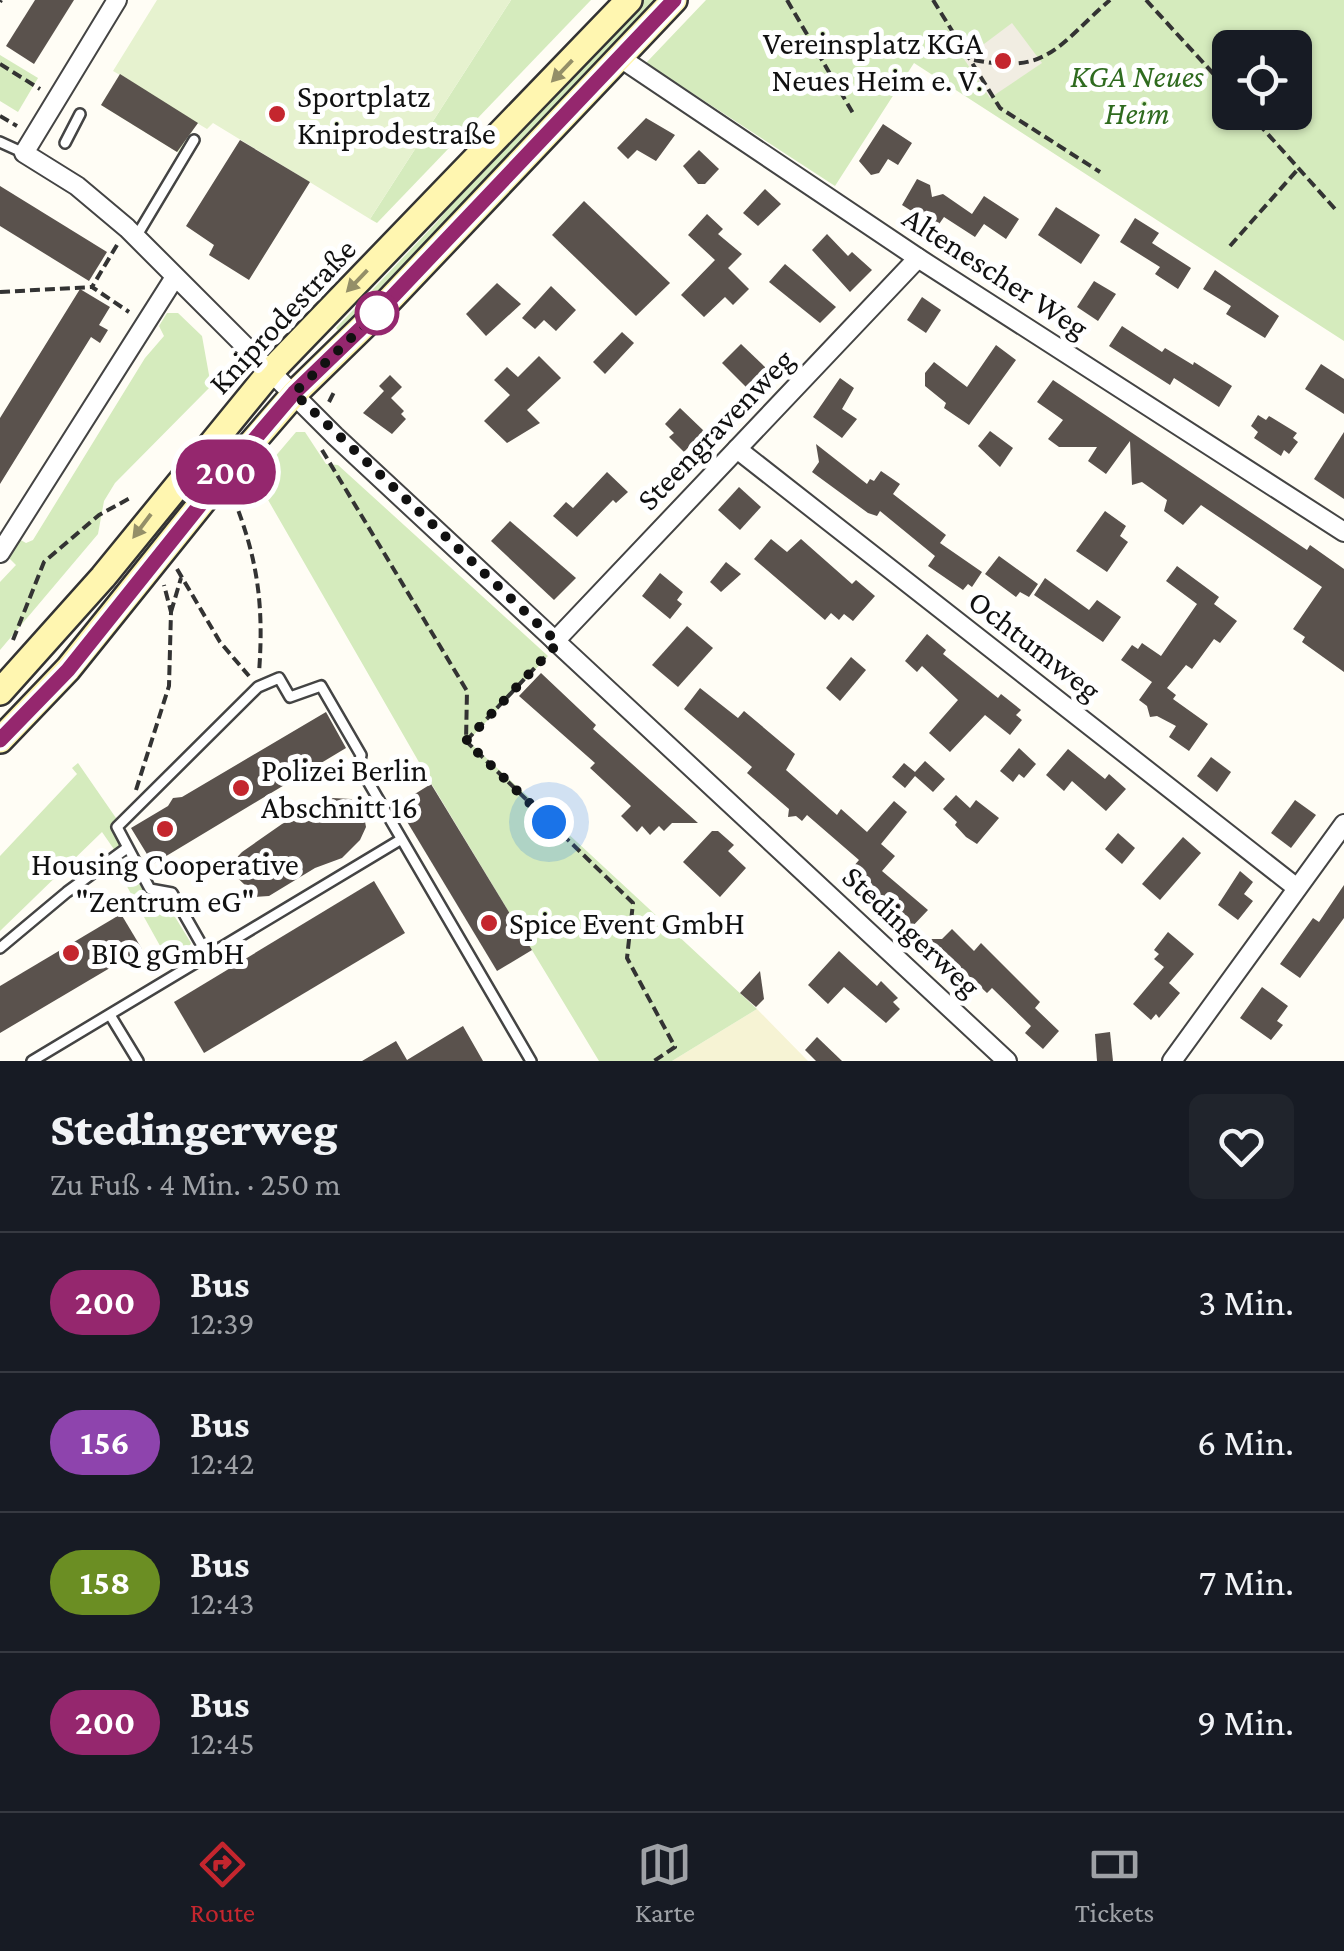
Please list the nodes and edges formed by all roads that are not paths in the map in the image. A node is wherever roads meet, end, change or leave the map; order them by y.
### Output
1 (116, 0) edge
2 (629, 0) edge
3 (674, 0) edge
4 (620, 57) junction
5 (80, 114) dead end
6 (194, 140) dead end
7 (0, 142) edge
8 (64, 143) dead end
9 (24, 152) junction
10 (132, 233) junction
11 (918, 258) junction
12 (175, 277) junction
13 (272, 370) junction
14 (294, 393) junction
15 (736, 449) junction
16 (1344, 532) edge
17 (0, 553) edge
18 (556, 642) junction
19 (0, 692) edge
20 (0, 740) edge
21 (1344, 824) edge
22 (400, 840) junction
23 (128, 848) junction
24 (1297, 888) junction
25 (0, 948) edge
26 (208, 956) junction
27 (110, 1015) junction
28 (32, 1061) edge
29 (138, 1061) edge
30 (531, 1061) edge
31 (1007, 1061) edge
32 (1172, 1061) edge

1 - 9 street
2 -> 13 main road, Kniprodestraße
3 - 4 main road, Kniprodestraße
4 - 11 street, Altenescher Weg
4 - 14 main road, Kniprodestraße
5 - 8 lane
6 - 10 lane
7 - 9 lane
9 - 10 street, Stedingerweg
10 - 12 street, Stedingerweg
11 - 15 street, Steengravenweg
11 - 16 street, Altenescher Weg
12 - 13 street, Stedingerweg
12 - 17 street
13 - 14 street, Stedingerweg
13 -> 19 main road, Kniprodestraße
14 - 18 street, Stedingerweg
14 - 20 main road, Kniprodestraße
15 - 18 street, Steengravenweg
15 - 24 street, Ochtumweg
18 - 31 street, Stedingerweg
21 - 24 street
22 - 23 lane
22 - 26 lane
22 - 30 lane
23 - 25 lane
23 - 26 lane
24 - 32 street
26 - 27 lane
27 - 28 lane
27 - 29 lane

